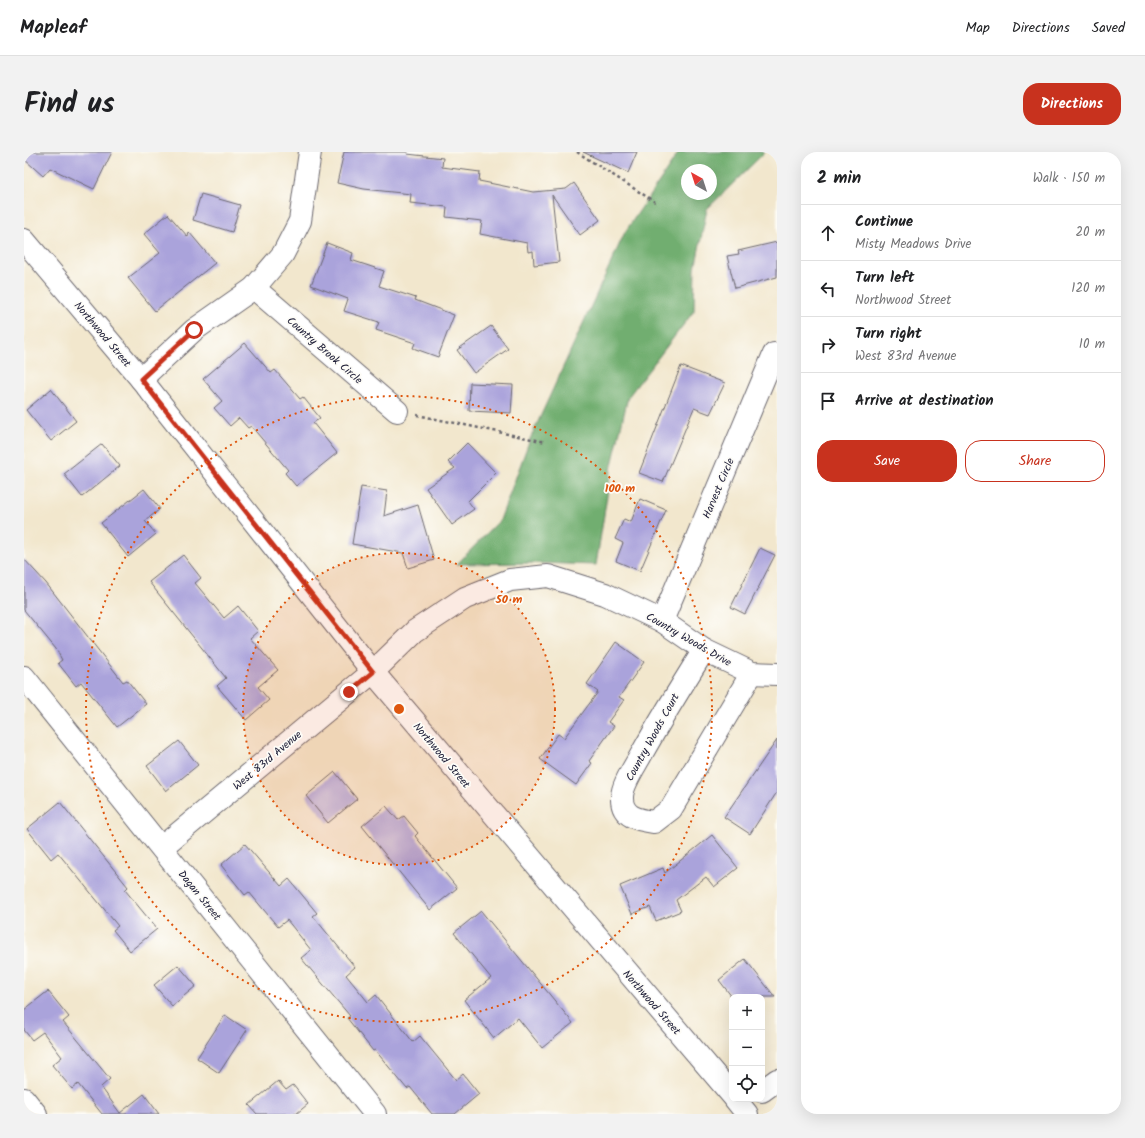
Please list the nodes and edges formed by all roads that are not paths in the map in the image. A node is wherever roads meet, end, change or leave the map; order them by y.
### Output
1 (310, 152) edge
2 (24, 240) edge
3 (254, 288) junction
4 (774, 354) dead end
5 (141, 379) junction
6 (397, 411) road end
7 (662, 621) junction
8 (704, 650) junction
9 (373, 672) junction
10 (752, 673) junction
11 (777, 674) edge
12 (24, 677) edge
13 (162, 847) junction
14 (777, 1080) edge
15 (765, 1090) edge
16 (24, 1099) edge
17 (742, 1103) edge
18 (36, 1114) edge
19 (375, 1114) edge

1 - 3 street
2 - 5 street, Northwood Street
3 - 5 street
3 - 6 street, Country Brook Circle
4 - 7 street, Harvest Circle
5 - 9 street, Northwood Street
7 - 8 street, Country Woods Drive
7 - 9 street, Country Woods Drive
8 - 10 street, Country Woods Drive
8 - 10 street, Country Woods Court
9 - 13 street, West 83rd Avenue
9 - 17 street, Northwood Street
10 - 11 street, Country Woods Drive
12 - 13 street, Dagan Street
13 - 19 street, Dagan Street
14 - 15 street
16 - 18 street

